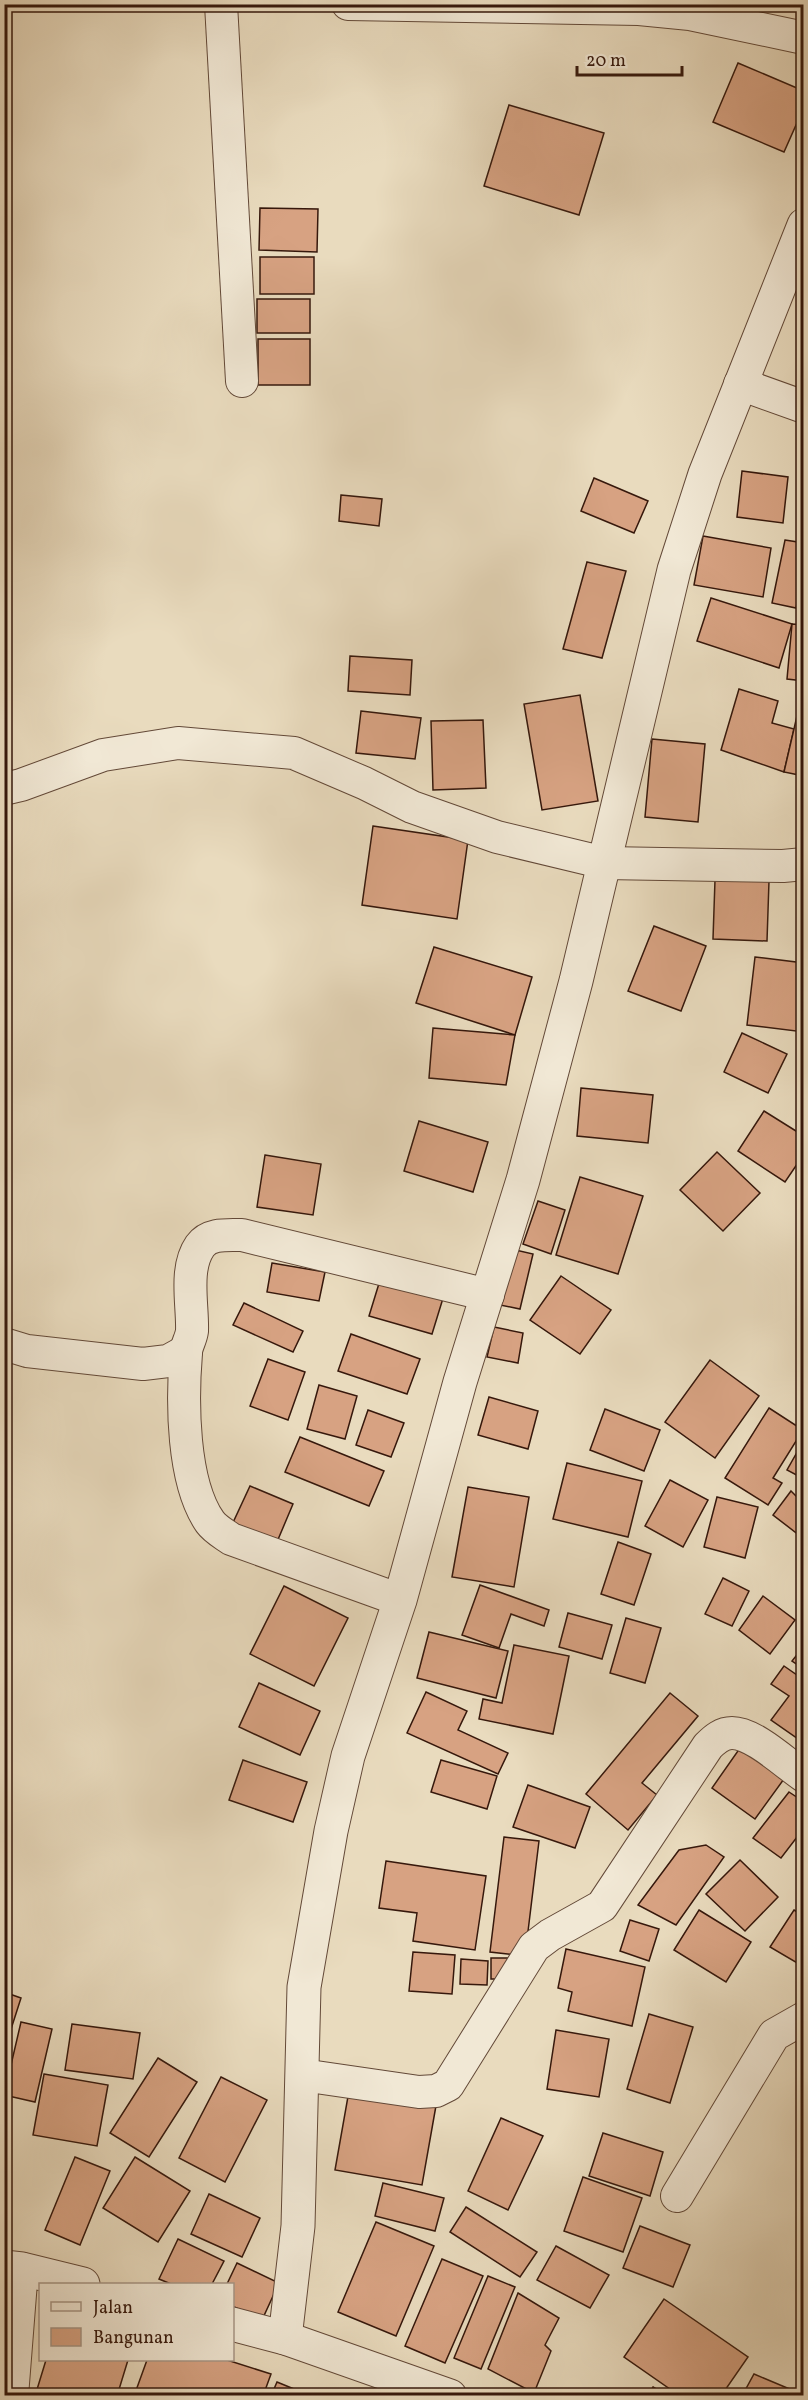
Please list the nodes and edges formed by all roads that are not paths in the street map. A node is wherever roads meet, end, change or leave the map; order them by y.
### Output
1 (220, 4) edge
2 (348, 4) edge
3 (486, 6) edge
4 (804, 38) edge
5 (804, 225) edge
6 (242, 381) dead end
7 (740, 384) junction
8 (804, 407) edge
9 (4, 789) edge
10 (605, 863) junction
11 (804, 864) edge
12 (489, 1295) junction
13 (4, 1344) edge
14 (186, 1351) junction
15 (400, 1600) junction
16 (804, 1776) edge
17 (804, 2018) edge
18 (302, 2076) junction
19 (677, 2196) dead end
20 (14, 2268) edge
21 (79, 2283) edge
22 (234, 2325) edge
23 (285, 2338) junction
24 (12, 2396) edge
25 (450, 2396) edge

1 - 6 street
2 - 3 street
3 - 4 street
5 - 7 street
7 - 8 street
7 - 10 street
9 - 10 street
10 - 11 street
10 - 12 street
12 - 14 street
12 - 15 street
13 - 14 street
14 - 15 street
15 - 18 street
16 - 18 street
17 - 19 street
18 - 23 street
20 - 21 street
20 - 24 street
22 - 23 street
23 - 25 street

